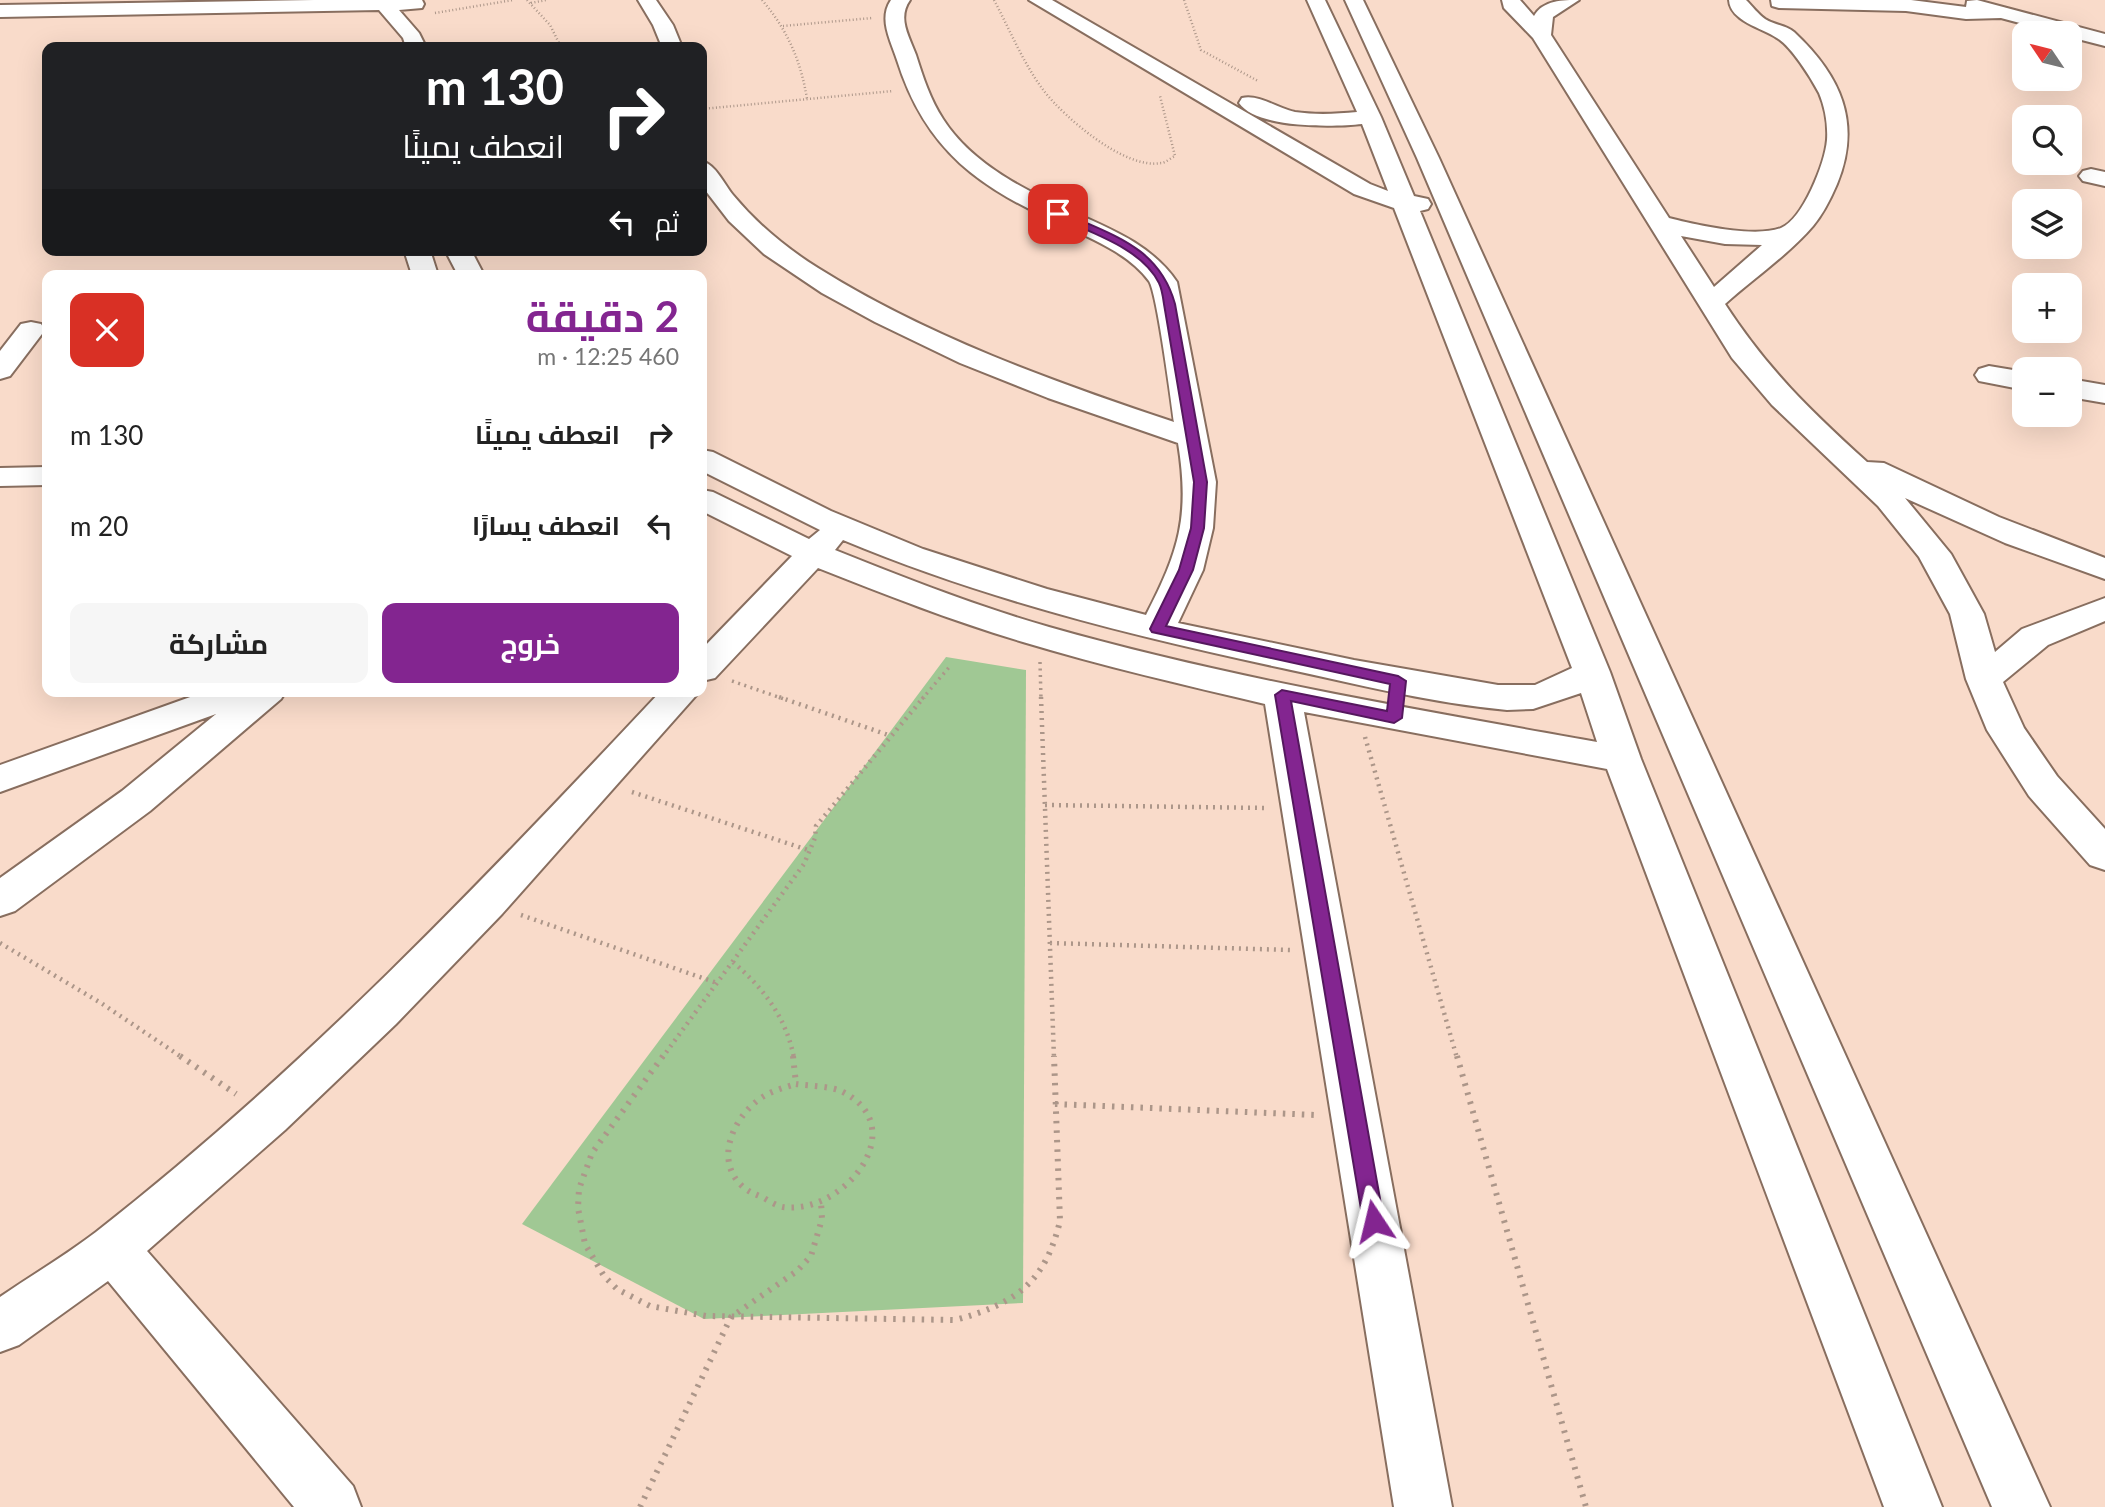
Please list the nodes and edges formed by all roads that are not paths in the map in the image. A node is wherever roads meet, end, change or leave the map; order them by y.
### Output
1 (647, 0) edge
2 (1038, 0) edge
3 (1065, 0) edge
4 (1316, 0) edge
5 (1354, 0) edge
6 (1511, 0) edge
7 (1570, 0) edge
8 (1952, 0) edge
9 (1734, 1) edge
10 (1778, 2) edge
11 (383, 3) edge
12 (417, 6) edge
13 (897, 8) edge
14 (0, 11) edge
15 (1998, 13) junction
16 (1785, 34) junction
17 (1541, 35) junction
18 (2105, 40) edge
19 (414, 42) edge
20 (670, 42) edge
21 (1246, 110) junction
22 (1370, 117) junction
23 (1385, 158) junction
24 (1428, 158) junction
25 (707, 176) edge
26 (1403, 204) junction
27 (1447, 204) junction
28 (1661, 223) junction
29 (1789, 234) junction
30 (1712, 302) junction
31 (31, 330) dead end
32 (0, 370) edge
33 (1989, 375) dead end
34 (2012, 379) edge
35 (2082, 390) edge
36 (2105, 394) edge
37 (1192, 438) junction
38 (1833, 450) junction
39 (42, 458) edge
40 (0, 459) edge
41 (707, 462) edge
42 (42, 476) edge
43 (0, 478) edge
44 (707, 502) edge
45 (839, 527) junction
46 (810, 554) junction
47 (2105, 569) edge
48 (2105, 608) edge
49 (1157, 629) junction
50 (1592, 672) junction
51 (714, 675) edge
52 (1984, 679) junction
53 (1282, 695) junction
54 (227, 697) edge
55 (261, 697) edge
56 (676, 697) edge
57 (1396, 699) junction
58 (1622, 760) junction
59 (0, 779) edge
60 (2105, 855) edge
61 (0, 900) edge
62 (113, 1249) junction
63 (0, 1327) edge
64 (332, 1507) edge
65 (1423, 1507) edge
66 (1913, 1507) edge
67 (2021, 1507) edge

1 - 20 street
2 - 21 street
3 - 21 street
4 - 22 street
5 - 24 street
6 - 17 street
7 - 17 street
8 - 15 street
9 - 10 street
9 - 16 street
10 - 15 street
10 - 16 street
11 - 12 street
11 - 14 street
11 - 19 street
13 - 37 street
15 - 18 street
16 - 29 street
17 - 28 street
21 - 22 street
21 - 26 street
22 - 23 street
23 - 24 street
23 - 26 street
24 - 27 street
25 - 37 street
26 - 27 street
26 - 50 street
27 - 67 street
28 - 29 street
28 - 30 street
29 - 30 street
30 - 38 street
31 - 32 street
33 - 34 street
35 - 36 street
37 - 49 street
38 - 47 street
38 - 52 street
39 - 40 street
41 - 45 street
42 - 43 street
44 - 46 street
45 - 46 street
45 - 49 street
46 - 51 street
46 - 53 street
48 - 52 street
49 - 57 street
50 - 57 street
50 - 58 street
52 - 60 street
53 - 57 street
53 - 65 street
54 - 59 street
55 - 61 street
56 - 62 street
57 - 58 street
58 - 66 street
62 - 63 street
62 - 64 street

